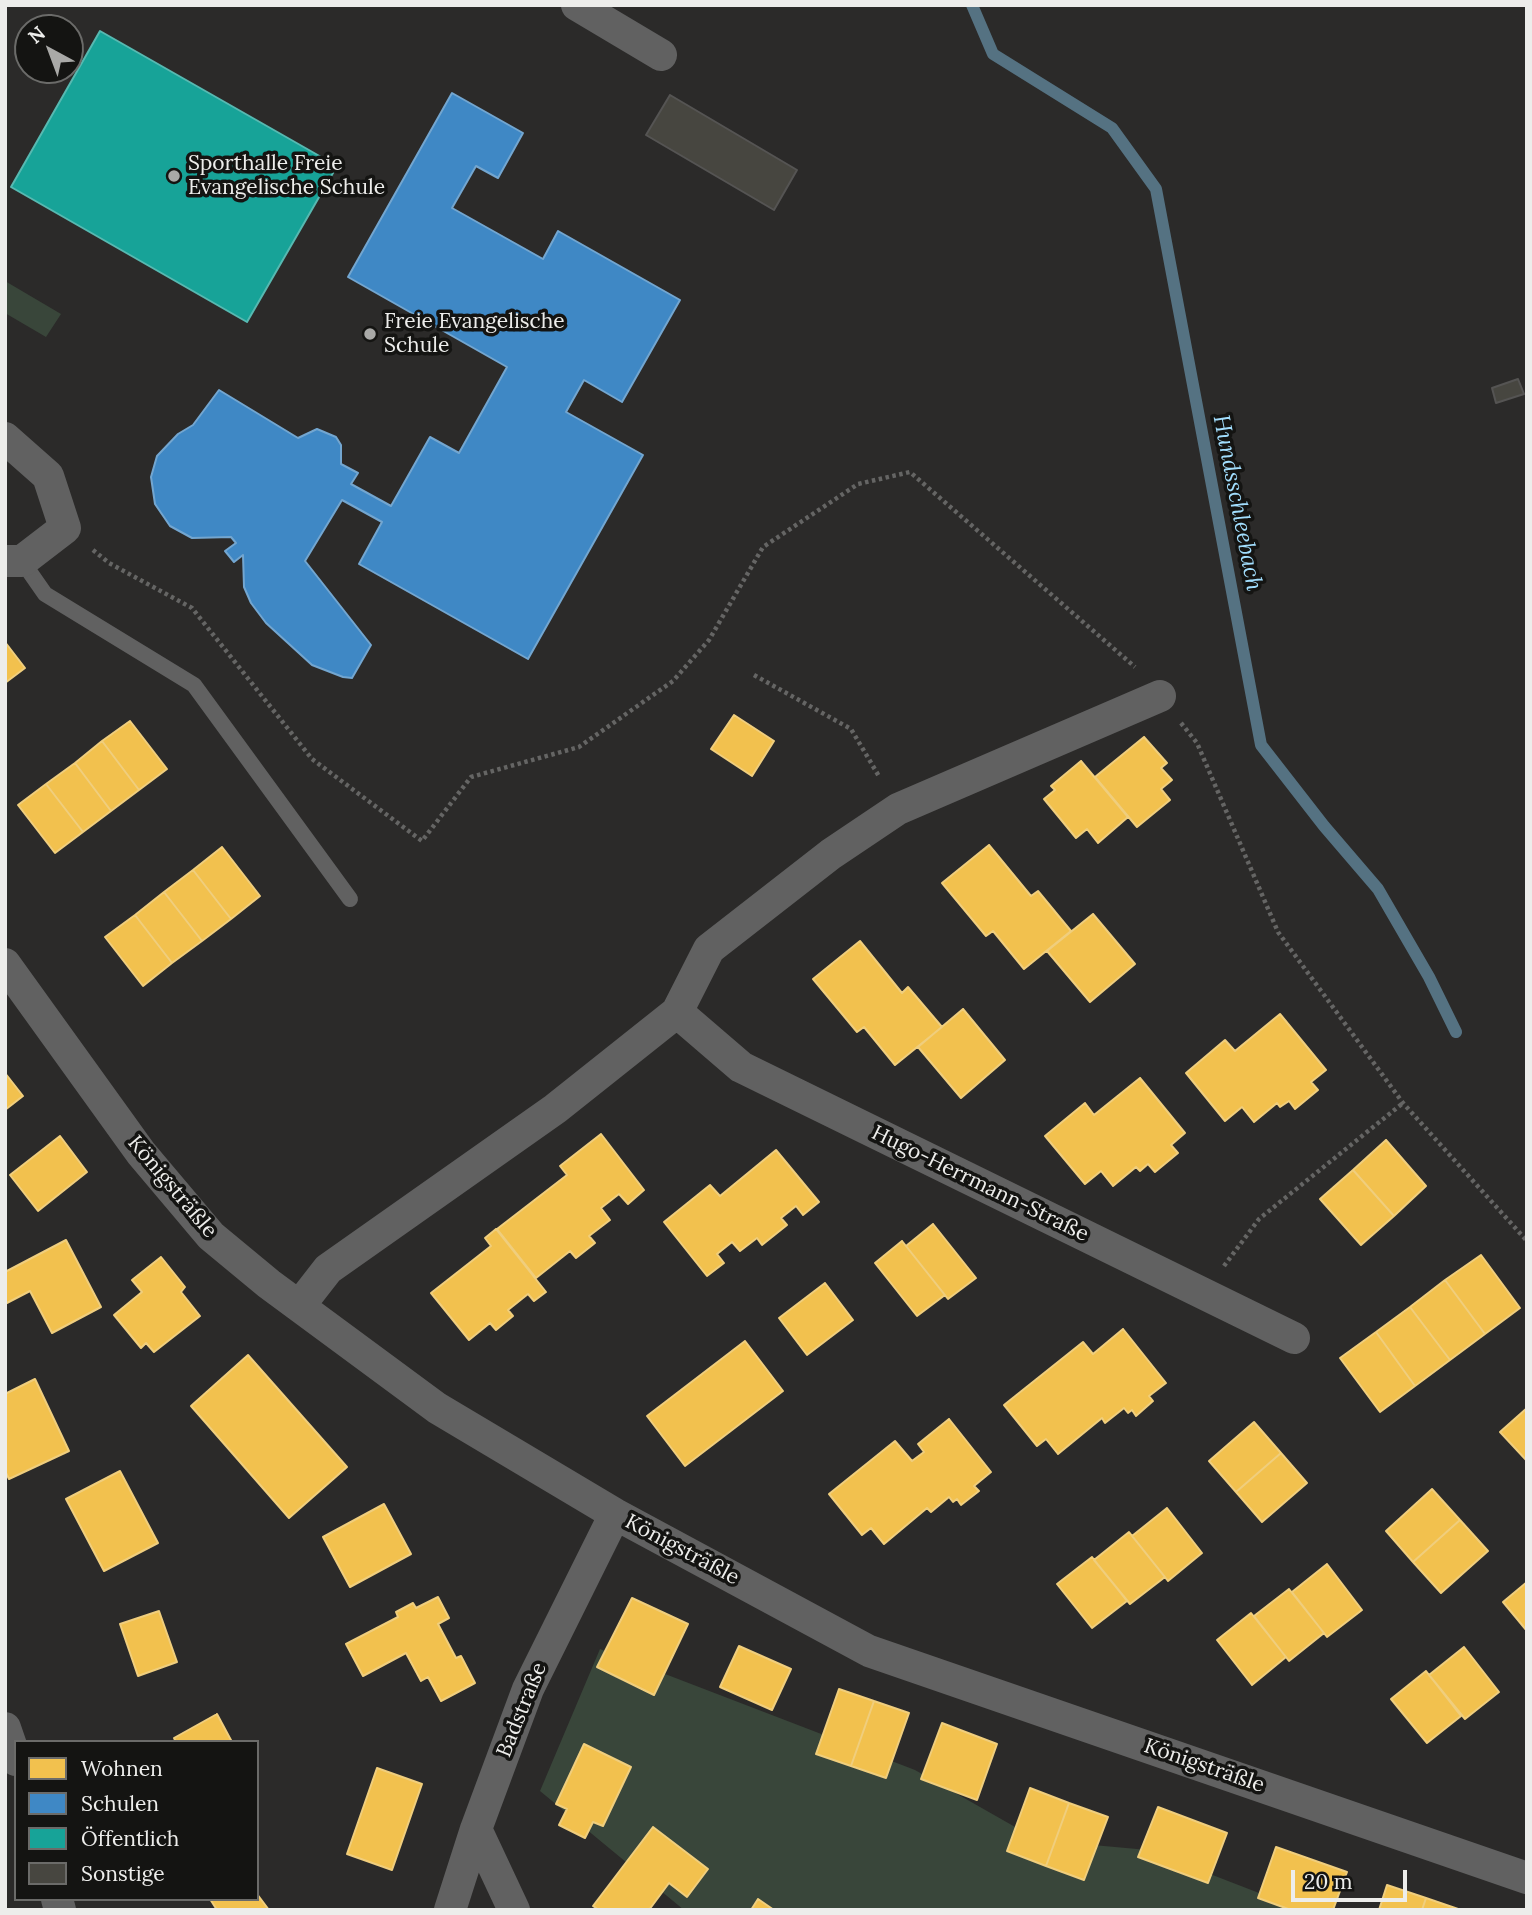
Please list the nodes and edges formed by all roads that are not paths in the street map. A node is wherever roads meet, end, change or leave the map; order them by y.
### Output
1 (577, 5) edge
2 (661, 55) dead end
3 (5, 438) edge
4 (14, 561) edge
5 (1160, 696) road end
6 (351, 900) dead end
7 (5, 964) edge
8 (677, 1012) junction
9 (300, 1305) junction
10 (1294, 1338) dead end
11 (615, 1514) junction
12 (476, 1829) junction
13 (1527, 1878) edge
14 (450, 1910) edge
15 (514, 1910) edge

1 - 2 street
3 - 4 street
4 - 6 lane
5 - 8 street
7 - 9 street, Königsträßle
8 - 9 street
8 - 10 street, Hugo-Herrmann-Straße
9 - 11 street, Königsträßle
11 - 12 street, Badstraße
11 - 13 street, Königsträßle
12 - 14 street, Badstraße
12 - 15 street

